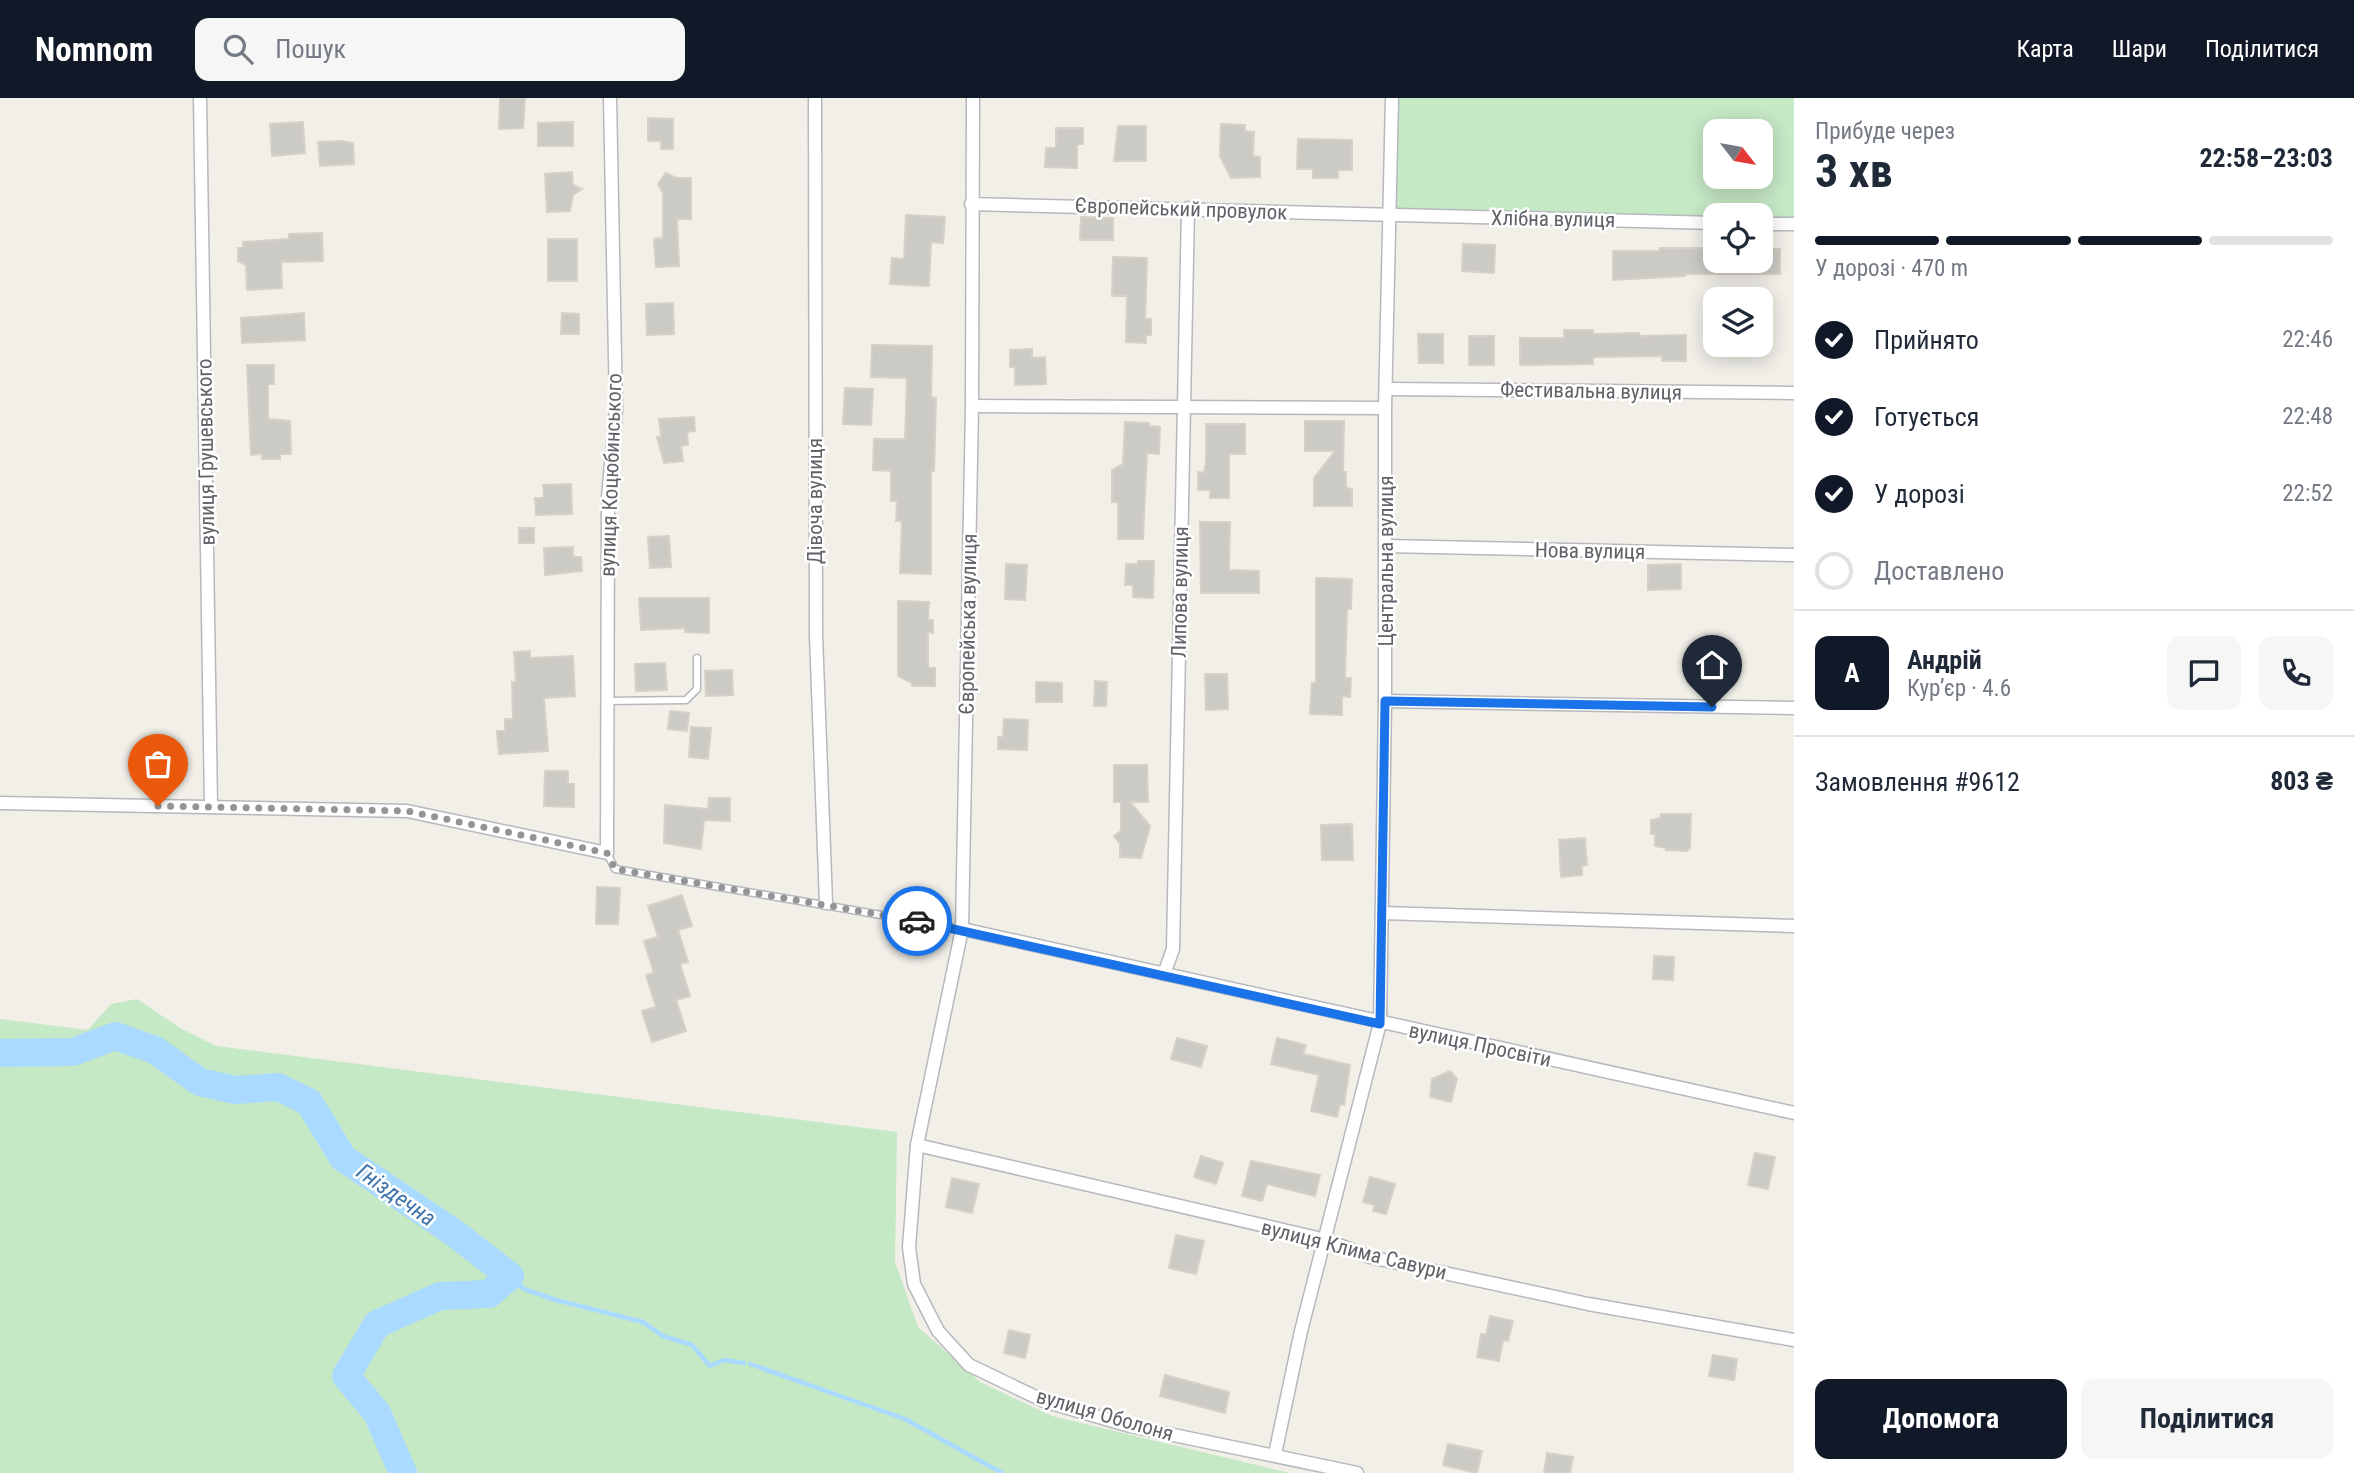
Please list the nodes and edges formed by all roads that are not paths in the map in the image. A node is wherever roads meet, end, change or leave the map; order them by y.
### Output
1 (200, 98) edge
2 (610, 98) edge
3 (815, 98) edge
4 (973, 98) edge
5 (1392, 98) edge
6 (971, 204) junction
7 (1188, 208) junction
8 (1391, 215) junction
9 (1703, 223) edge
10 (1773, 224) edge
11 (1794, 225) edge
12 (1387, 388) junction
13 (1794, 393) edge
14 (1183, 406) junction
15 (972, 407) junction
16 (1384, 408) junction
17 (1386, 546) junction
18 (1794, 555) edge
19 (697, 658) dead end
20 (607, 701) junction
21 (1385, 701) junction
22 (1794, 708) edge
23 (0, 803) edge
24 (211, 806) junction
25 (607, 853) junction
26 (826, 903) junction
27 (1382, 913) junction
28 (1794, 926) edge
29 (962, 929) junction
30 (1164, 974) junction
31 (1380, 1024) junction
32 (1794, 1113) edge
33 (917, 1144) junction
34 (1326, 1240) junction
35 (1794, 1340) edge
36 (1275, 1454) junction
37 (1357, 1473) edge

1 - 24 street, вулиця Грушевського
2 - 20 street, вулиця Коцюбинського
3 - 26 street, Дівоча вулиця
4 - 6 street, Європейська вулиця
5 - 8 street, Центральна вулиця
6 - 7 street, Європейський провулок
6 - 15 street, Європейська вулиця
7 - 8 street, Європейський провулок
7 - 14 street, Липова вулиця
8 - 9 street, Хлібна вулиця
8 - 12 street, Центральна вулиця
10 - 11 street
12 - 13 street, Фестивальна вулиця
12 - 16 street, Центральна вулиця
14 - 15 street
14 - 16 street
14 - 30 street, Липова вулиця
15 - 29 street, Європейська вулиця
16 - 17 street, Центральна вулиця
17 - 18 street, Нова вулиця
17 - 21 street, Центральна вулиця
19 - 20 lane
20 - 25 street, вулиця Коцюбинського
21 - 22 street
21 - 27 street, Центральна вулиця
23 - 24 street
24 - 25 street
25 - 26 lane
26 - 29 lane
27 - 28 street
27 - 31 street, Центральна вулиця
29 - 30 street, вулиця Просвіти
29 - 33 street, Європейська вулиця
30 - 31 street, вулиця Просвіти
31 - 32 street, вулиця Просвіти
31 - 34 street, Центральна вулиця
33 - 34 street, вулиця Клима Савури
33 - 36 street, вулиця Оболоня
34 - 35 street, вулиця Клима Савури
34 - 36 street, Центральна вулиця
36 - 37 street, вулиця Оболоня

